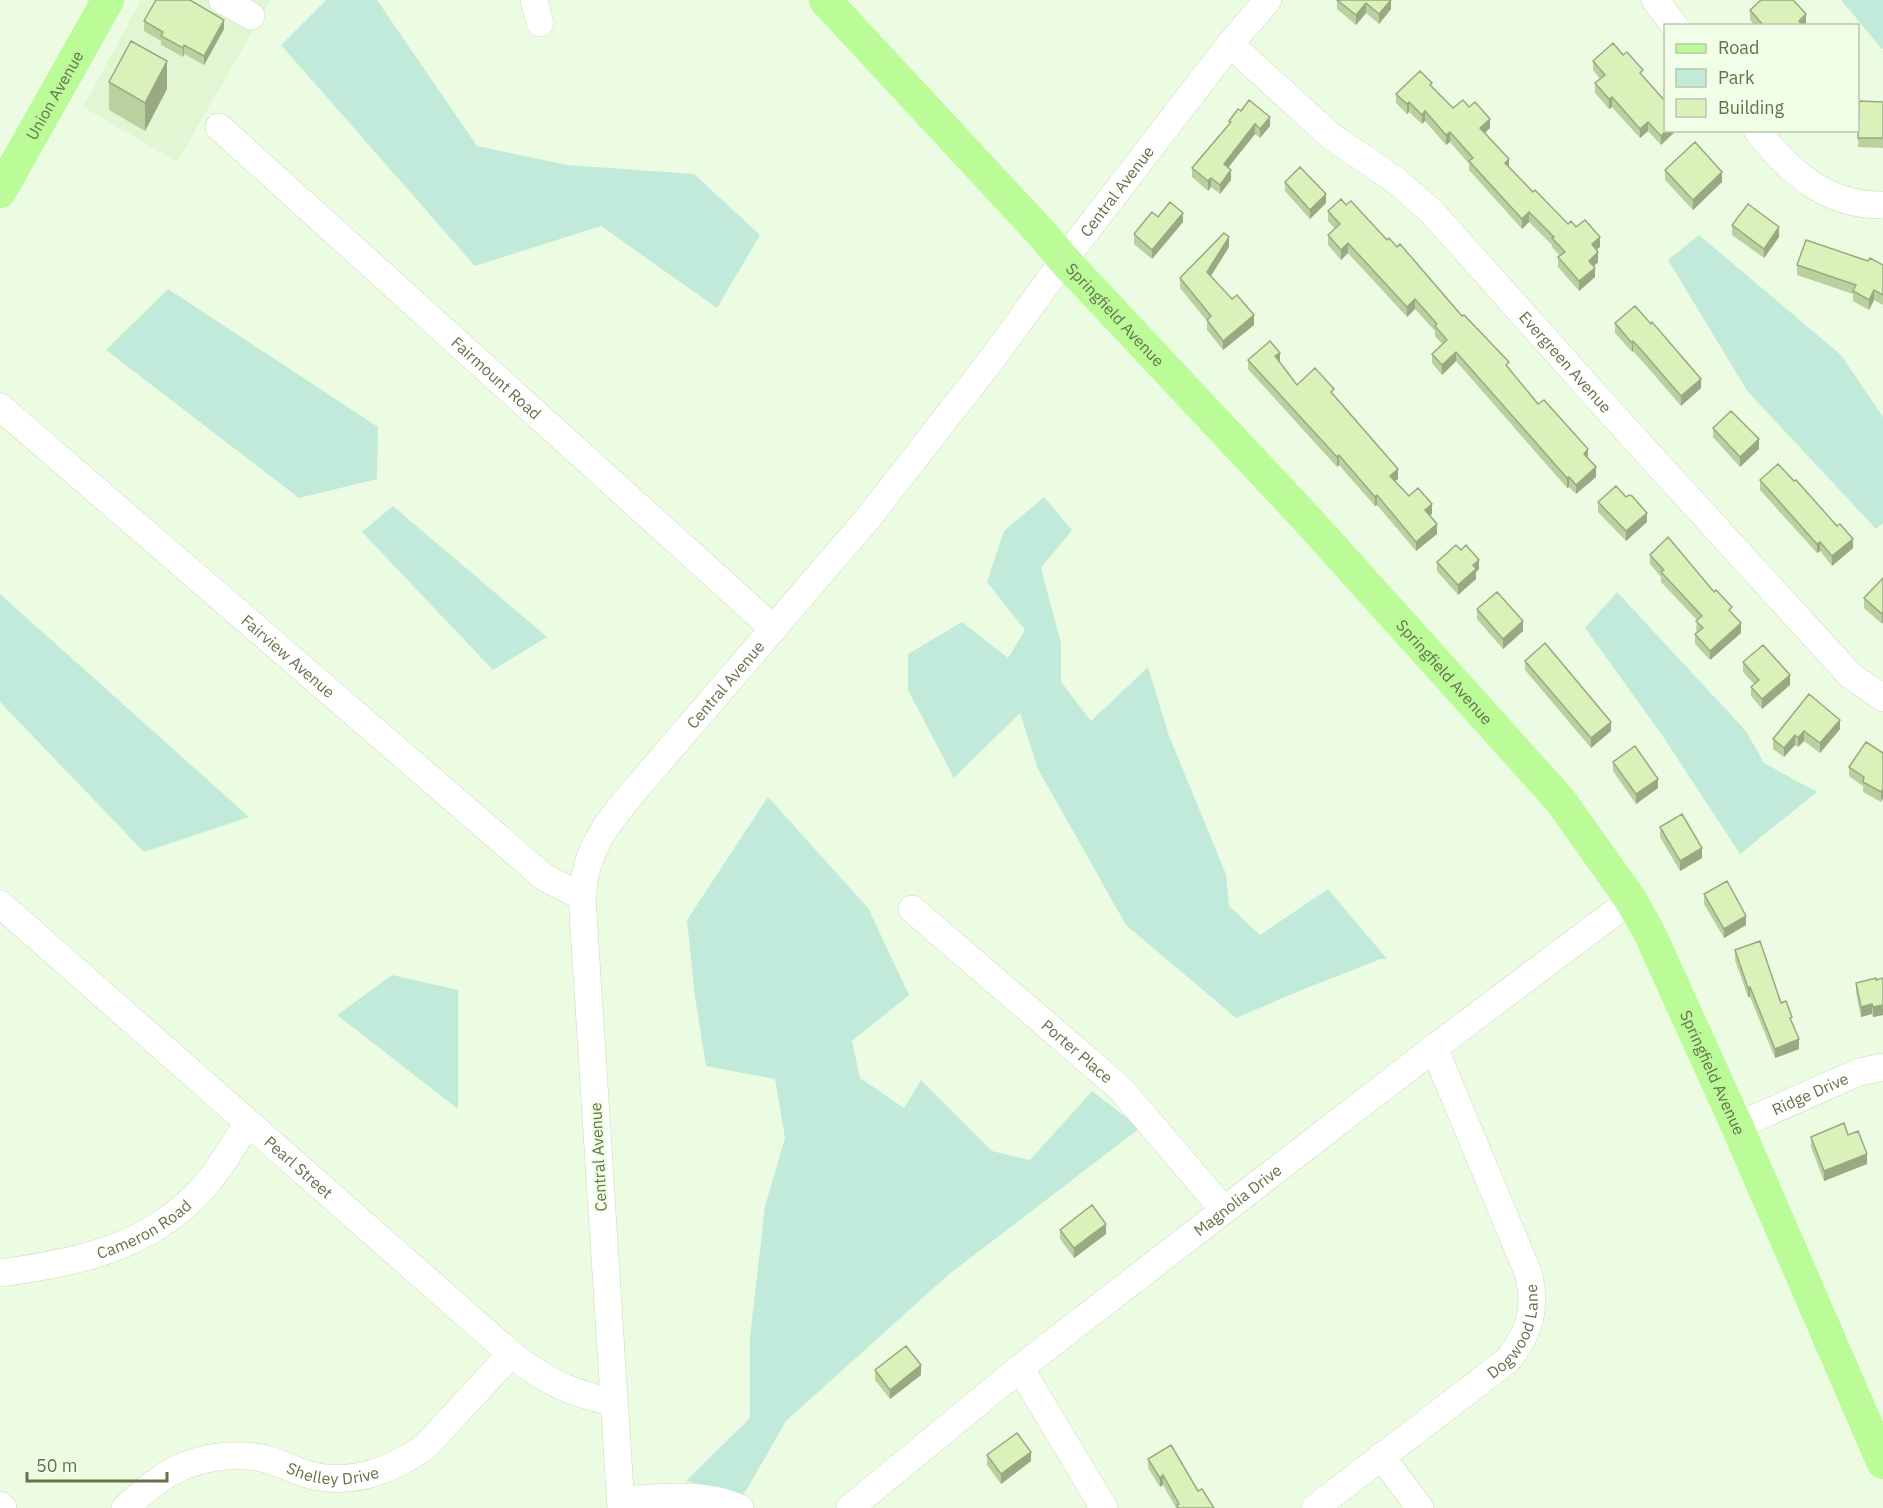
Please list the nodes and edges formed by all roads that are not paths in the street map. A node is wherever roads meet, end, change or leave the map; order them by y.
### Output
1 (108, 0) edge
2 (222, 0) edge
3 (825, 0) edge
4 (1268, 0) edge
5 (1655, 0) edge
6 (251, 16) dead end
7 (1673, 24) edge
8 (1230, 44) junction
9 (219, 127) dead end
10 (1759, 132) edge
11 (0, 192) edge
12 (1883, 205) edge
13 (1064, 260) junction
14 (0, 407) edge
15 (774, 629) junction
16 (1883, 698) edge
17 (582, 897) junction
18 (1631, 900) junction
19 (0, 904) edge
20 (912, 909) dead end
21 (1434, 1048) junction
22 (1883, 1067) edge
23 (248, 1123) junction
24 (1737, 1126) junction
25 (1224, 1210) junction
26 (0, 1273) edge
27 (512, 1354) junction
28 (1020, 1368) junction
29 (612, 1402) junction
30 (1381, 1456) junction
31 (1883, 1463) edge
32 (620, 1504) edge
33 (125, 1508) edge
34 (740, 1508) edge
35 (850, 1508) edge
36 (1104, 1508) edge
37 (1315, 1508) edge
38 (1420, 1508) edge

1 - 11 main road, Union Avenue
2 - 6 street
3 - 13 main road, Springfield Avenue
4 - 8 street, Central Avenue
5 - 7 street
8 - 13 street, Central Avenue
8 - 16 street, Evergreen Avenue
9 - 15 street, Fairmount Road
10 - 12 street
13 - 15 street, Central Avenue
13 - 18 main road, Springfield Avenue
14 - 17 street, Fairview Avenue
15 - 17 street, Central Avenue
17 - 29 street, Central Avenue
18 - 21 street, Magnolia Drive
18 - 24 main road, Springfield Avenue
19 - 23 street, Pearl Street
20 - 25 street, Porter Place
21 - 25 street, Magnolia Drive
21 - 30 street, Dogwood Lane
22 - 24 street, Ridge Drive
23 - 26 street, Cameron Road
23 - 27 street, Pearl Street
24 - 31 main road, Springfield Avenue
25 - 28 street, Magnolia Drive
27 - 29 street, Pearl Street
27 - 33 street, Shelley Drive
28 - 35 street, Magnolia Drive
28 - 36 street
29 - 32 street, Central Avenue
30 - 37 street, Dogwood Lane
30 - 38 street
32 - 34 street

